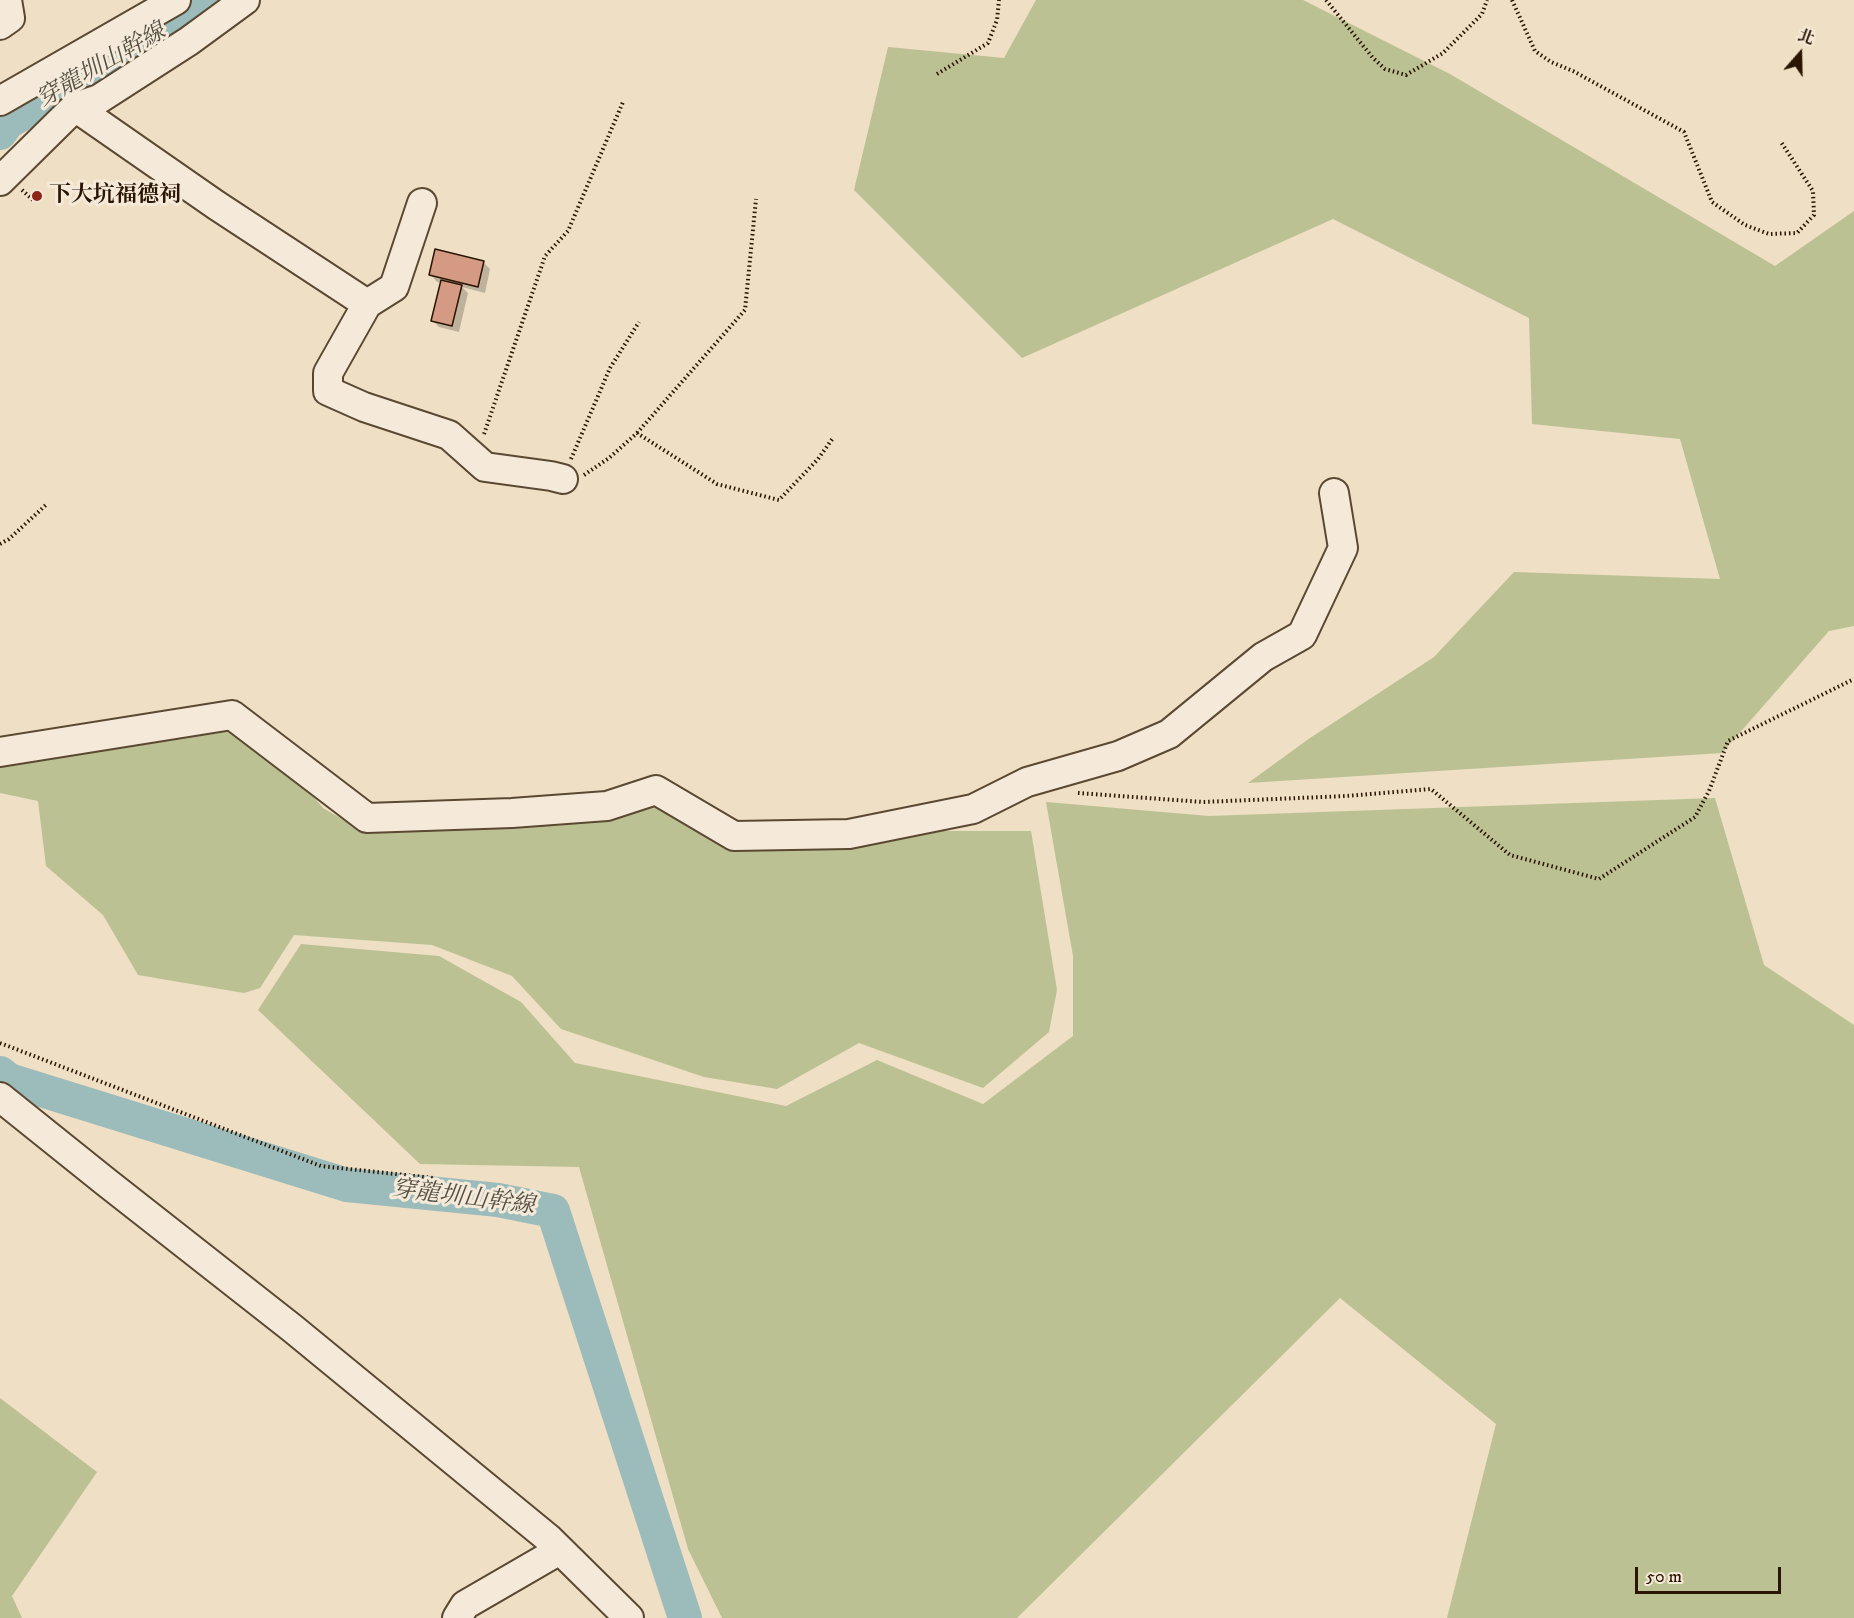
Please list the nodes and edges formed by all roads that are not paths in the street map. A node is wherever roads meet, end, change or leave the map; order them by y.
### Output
1 (7, 0) edge
2 (176, 0) edge
3 (245, 0) edge
4 (0, 25) edge
5 (0, 101) edge
6 (75, 107) junction
7 (0, 181) edge
8 (422, 203) dead end
9 (367, 304) junction
10 (563, 479) road end
11 (1334, 493) dead end
12 (0, 752) edge
13 (0, 1097) edge
14 (560, 1550) junction
15 (457, 1618) edge
16 (629, 1618) edge

1 - 4 street
2 - 5 street
3 - 6 street
6 - 7 street
6 - 9 street
8 - 9 street
9 - 10 street
11 - 12 street
13 - 14 street
14 - 15 street
14 - 16 street

